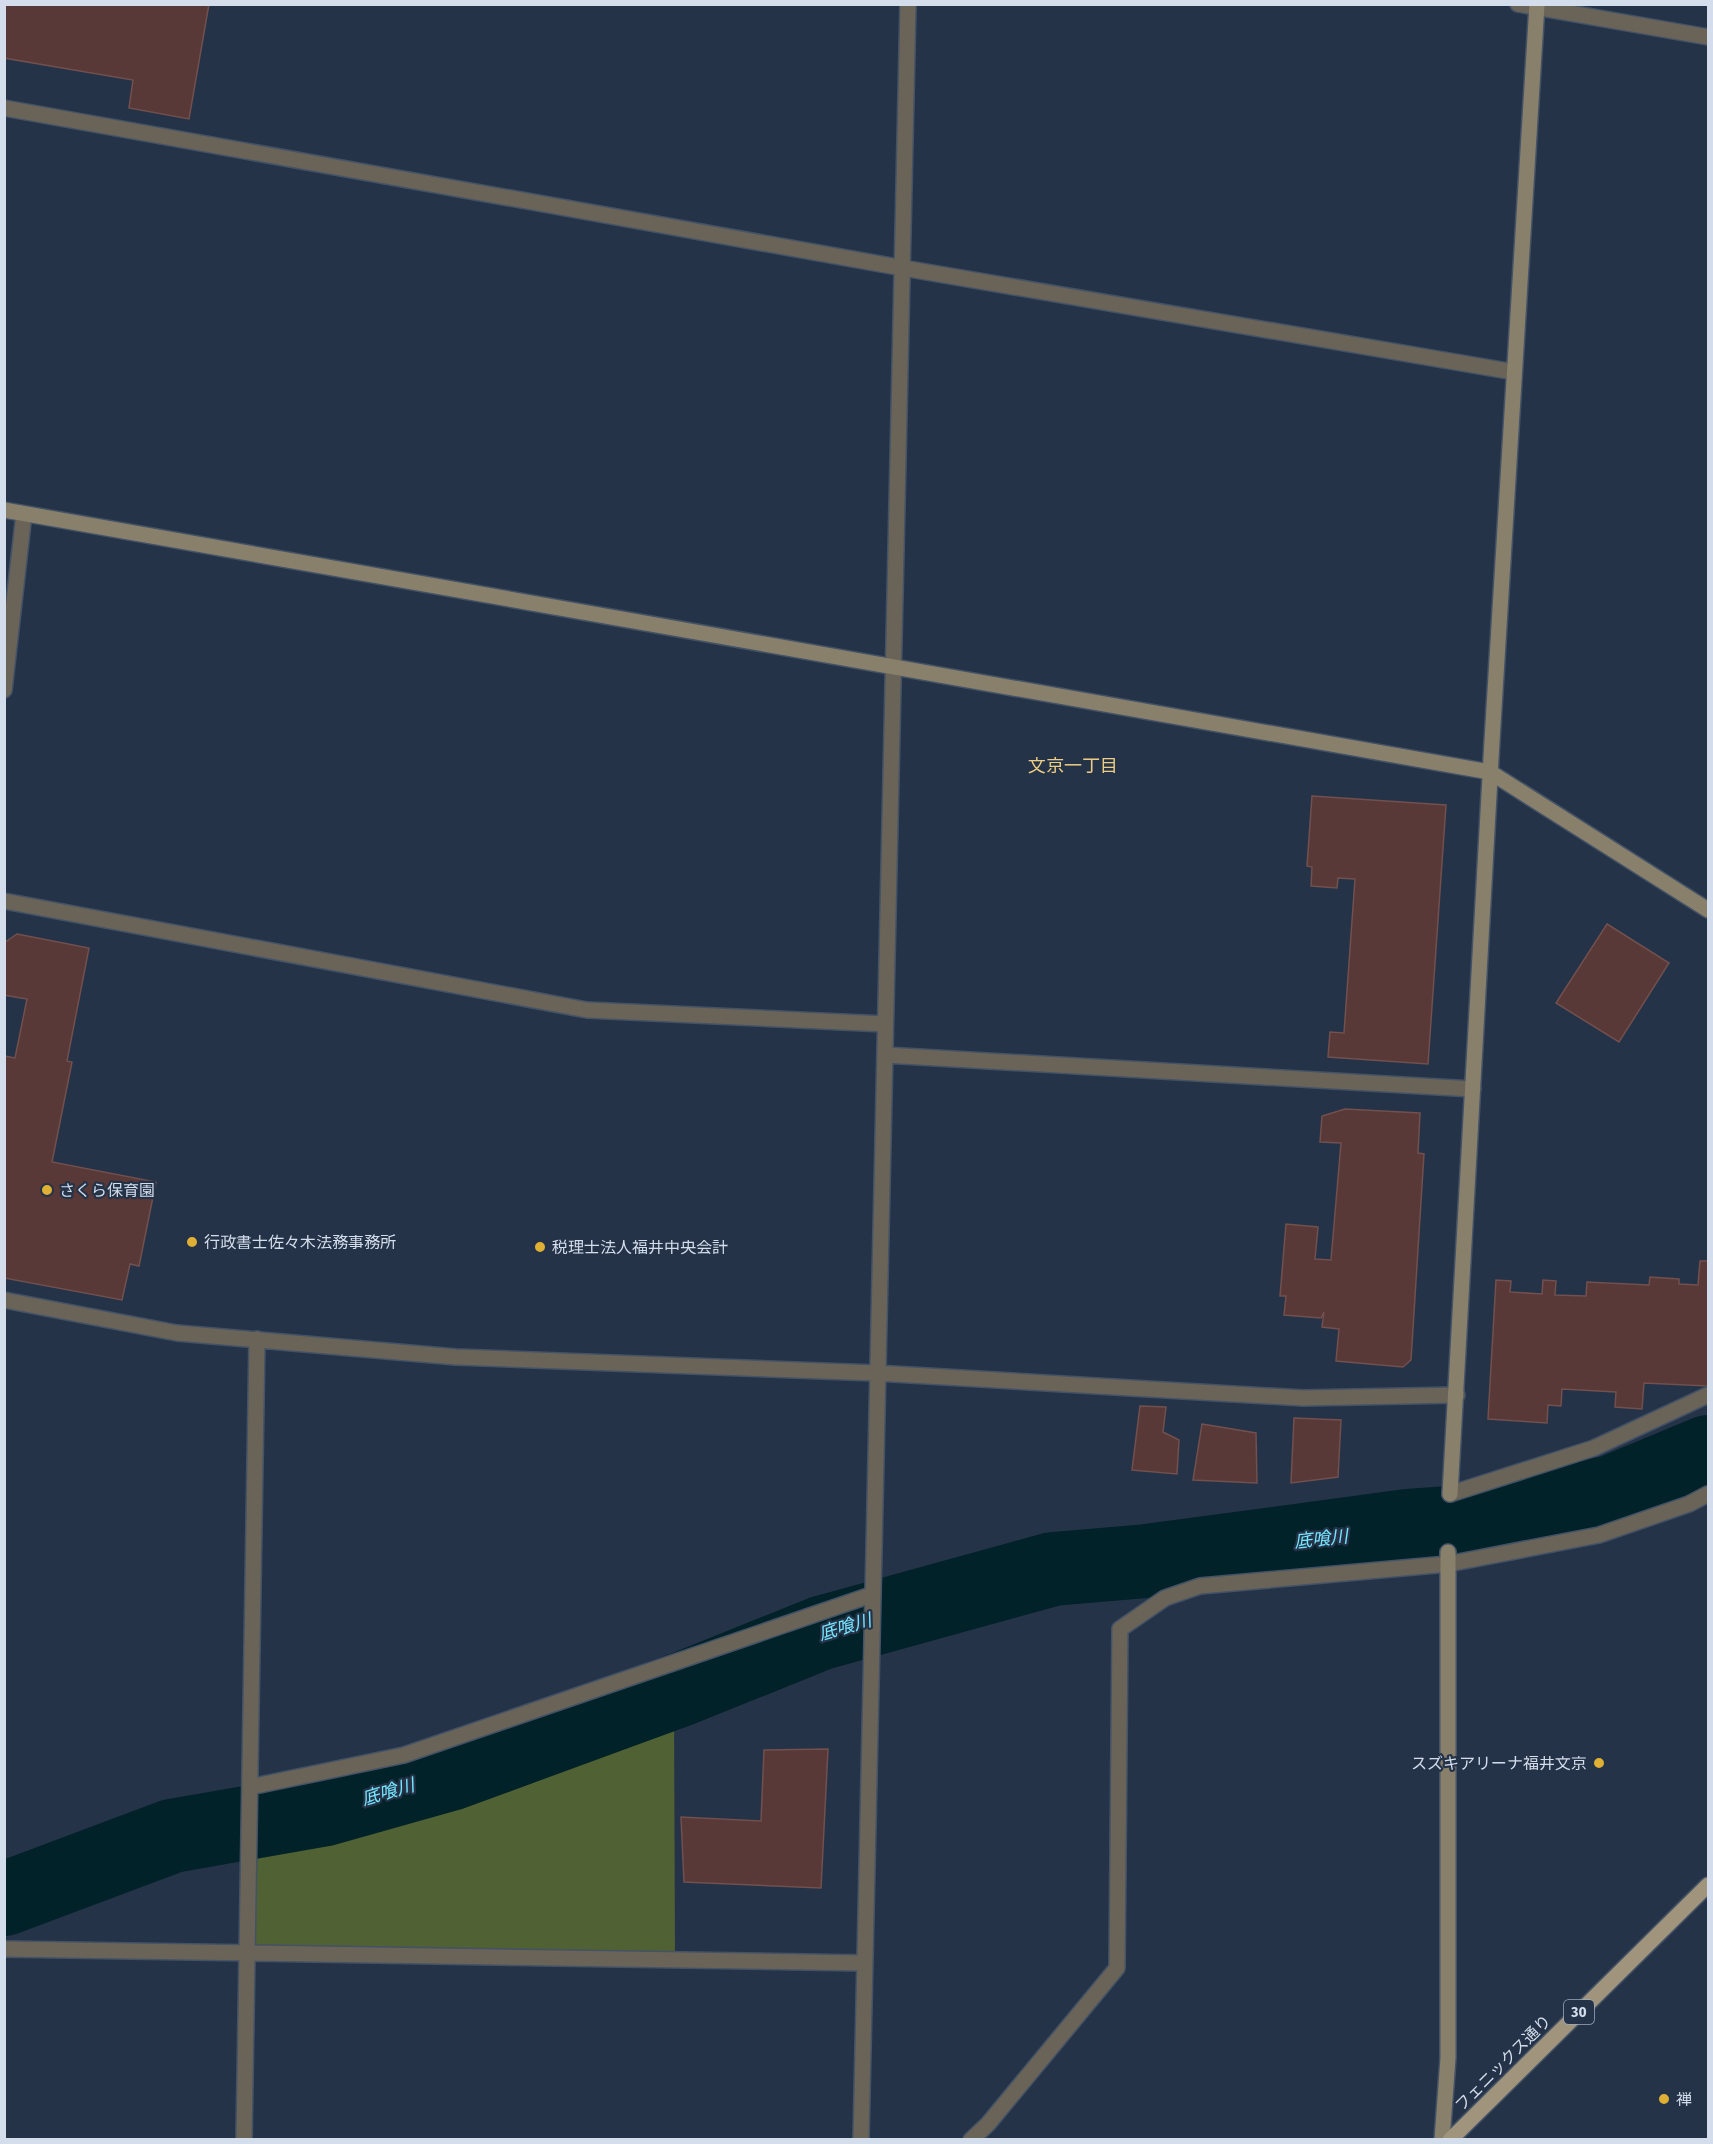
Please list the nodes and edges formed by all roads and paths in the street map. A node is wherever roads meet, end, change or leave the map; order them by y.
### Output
1 (908, 4) edge
2 (1518, 4) edge
3 (1537, 6) edge
4 (1708, 37) edge
5 (4, 108) edge
6 (903, 268) junction
7 (1514, 372) junction
8 (4, 510) edge
9 (24, 513) junction
10 (895, 667) junction
11 (4, 690) edge
12 (1490, 772) junction
13 (4, 902) edge
14 (1708, 910) edge
15 (885, 1024) junction
16 (885, 1055) junction
17 (1473, 1089) junction
18 (4, 1300) edge
19 (257, 1339) junction
20 (876, 1372) junction
21 (1457, 1395) junction
22 (1708, 1395) edge
23 (1708, 1494) edge
24 (1448, 1558) junction
25 (871, 1595) junction
26 (249, 1794) junction
27 (1708, 1885) edge
28 (4, 1949) edge
29 (247, 1955) junction
30 (864, 1963) junction
31 (244, 2139) edge
32 (861, 2139) edge
33 (971, 2139) edge
34 (1442, 2139) edge
35 (1450, 2139) edge

1 - 6 street
2 - 3 street
3 - 4 street
3 - 7 street
5 - 6 street
6 - 7 street
6 - 10 street
7 - 12 street
8 - 9 street
9 - 10 street
9 - 11 street
10 - 12 street
10 - 15 street
12 - 14 street
12 - 17 street
13 - 15 street
15 - 16 street
16 - 17 street
16 - 20 street
17 - 21 street
18 - 19 street
19 - 20 street
19 - 26 street
20 - 21 street
20 - 25 street
21 - 22 street
23 - 24 street
24 - 33 street
24 - 34 street
25 - 26 street
25 - 30 street
26 - 29 street
27 - 35 main road, フェニックス通り / 30
28 - 29 street
29 - 30 street
29 - 31 street
30 - 32 street

